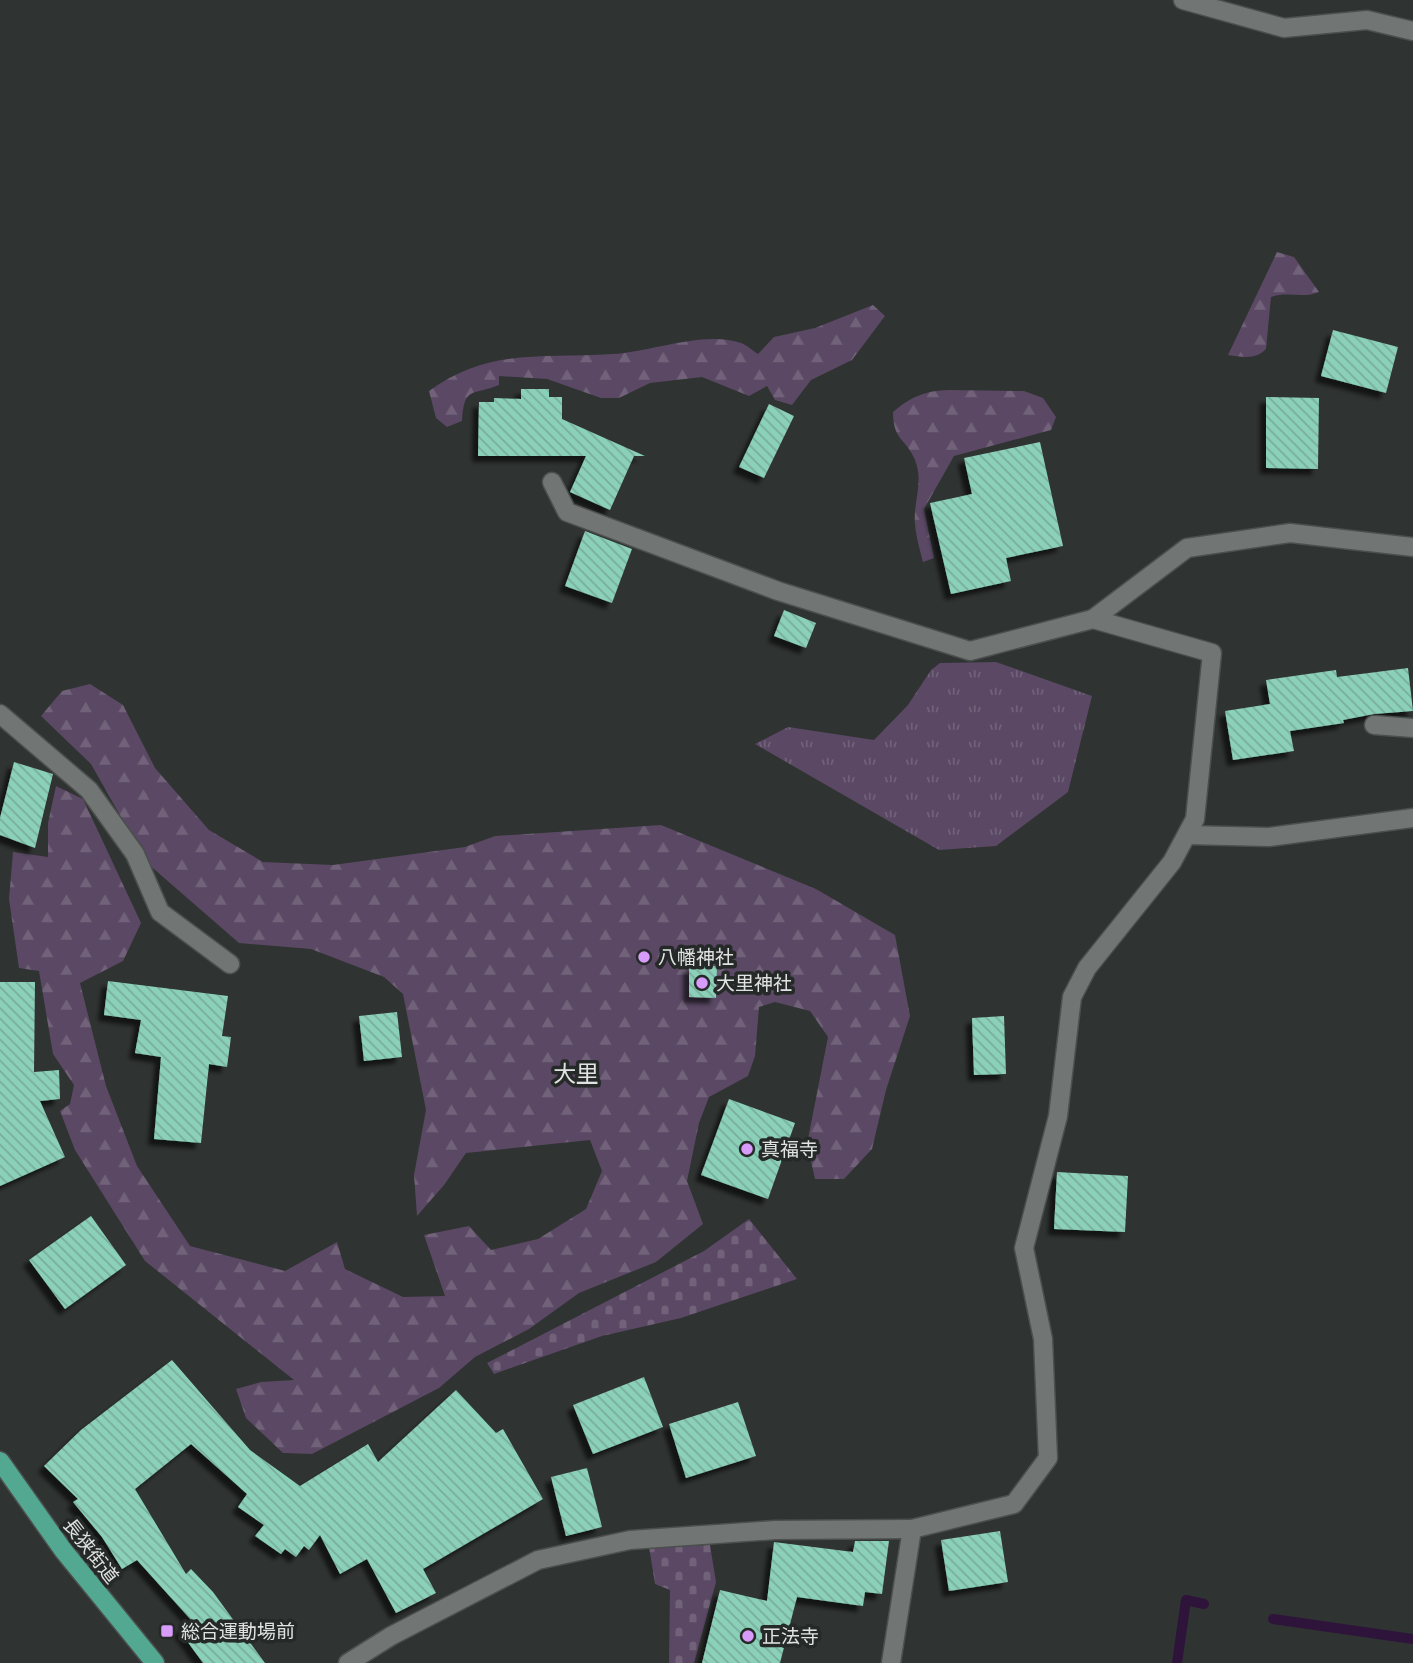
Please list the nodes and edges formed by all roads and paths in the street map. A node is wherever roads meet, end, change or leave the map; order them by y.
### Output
1 (1183, 0) edge
2 (1413, 31) edge
3 (552, 482) dead end
4 (1413, 547) edge
5 (1093, 619) junction
6 (0, 714) edge
7 (1374, 725) dead end
8 (1413, 727) edge
9 (1413, 818) edge
10 (1186, 835) junction
11 (230, 964) dead end
12 (0, 1461) edge
13 (912, 1529) junction
14 (155, 1663) edge
15 (348, 1663) edge
16 (891, 1663) edge

1 - 2 street
3 - 5 street
4 - 5 street
5 - 10 street
6 - 11 street
7 - 8 street
9 - 10 street
10 - 13 street
12 - 14 main road, 長狭街道
13 - 15 street
13 - 16 street

